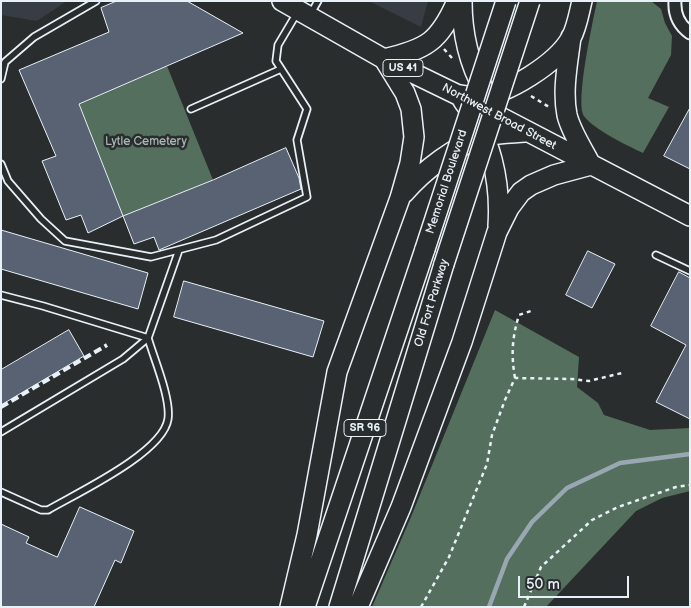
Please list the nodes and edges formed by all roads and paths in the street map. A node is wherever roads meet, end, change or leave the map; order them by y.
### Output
1 (96, 1) edge
2 (457, 1) edge
3 (462, 1) edge
4 (506, 1) edge
5 (530, 1) edge
6 (582, 1) edge
7 (674, 3) edge
8 (302, 7) edge
9 (690, 33) edge
10 (571, 37) junction
11 (440, 46) dead end
12 (457, 58) dead end
13 (384, 59) junction
14 (281, 68) junction
15 (1, 79) edge
16 (525, 92) dead end
17 (458, 95) junction
18 (487, 95) junction
19 (191, 109) dead end
20 (552, 109) dead end
21 (525, 132) junction
22 (484, 137) junction
23 (1, 164) edge
24 (591, 165) junction
25 (400, 198) junction
26 (690, 216) edge
27 (497, 232) junction
28 (425, 249) joint
29 (179, 250) junction
30 (656, 255) dead end
31 (690, 271) edge
32 (1, 295) edge
33 (532, 310) dead end
34 (148, 338) junction
35 (622, 373) dead end
36 (515, 378) junction
37 (1, 432) edge
38 (690, 485) edge
39 (1, 492) edge
40 (290, 607) edge
41 (304, 607) edge
42 (339, 607) edge
43 (358, 607) edge
44 (421, 607) edge
45 (524, 607) edge

1 - 15 lane
2 - 13 main road
3 - 18 main road
4 - 28 main road, Memorial Boulevard / SR 96, bridge
5 - 42 main road, Old Fort Parkway / SR 96, bridge
6 - 10 main road
7 - 9 street
8 - 13 main road, Northwest Broad Street / US 41
8 - 14 lane
10 - 18 main road
10 - 24 main road
11 - 12 path
13 - 17 main road, Northwest Broad Street / US 41
13 - 25 main road
14 - 19 lane
14 - 29 lane
16 - 20 path
17 - 18 main road
17 - 21 main road, Northwest Broad Street / US 41
17 - 22 main road
18 - 21 main road
21 - 22 main road
21 - 24 main road, Northwest Broad Street / US 41
22 - 25 main road
22 - 27 main road
23 - 29 lane
24 - 26 main road, Northwest Broad Street / US 41
24 - 27 main road
25 - 40 main road
27 - 43 main road
28 - 41 main road, Old Fort Parkway / SR 96
29 - 34 lane
30 - 31 lane
32 - 34 lane
33 - 36 path
34 - 37 lane
34 - 39 lane
35 - 36 path
36 - 44 path
38 - 45 path

